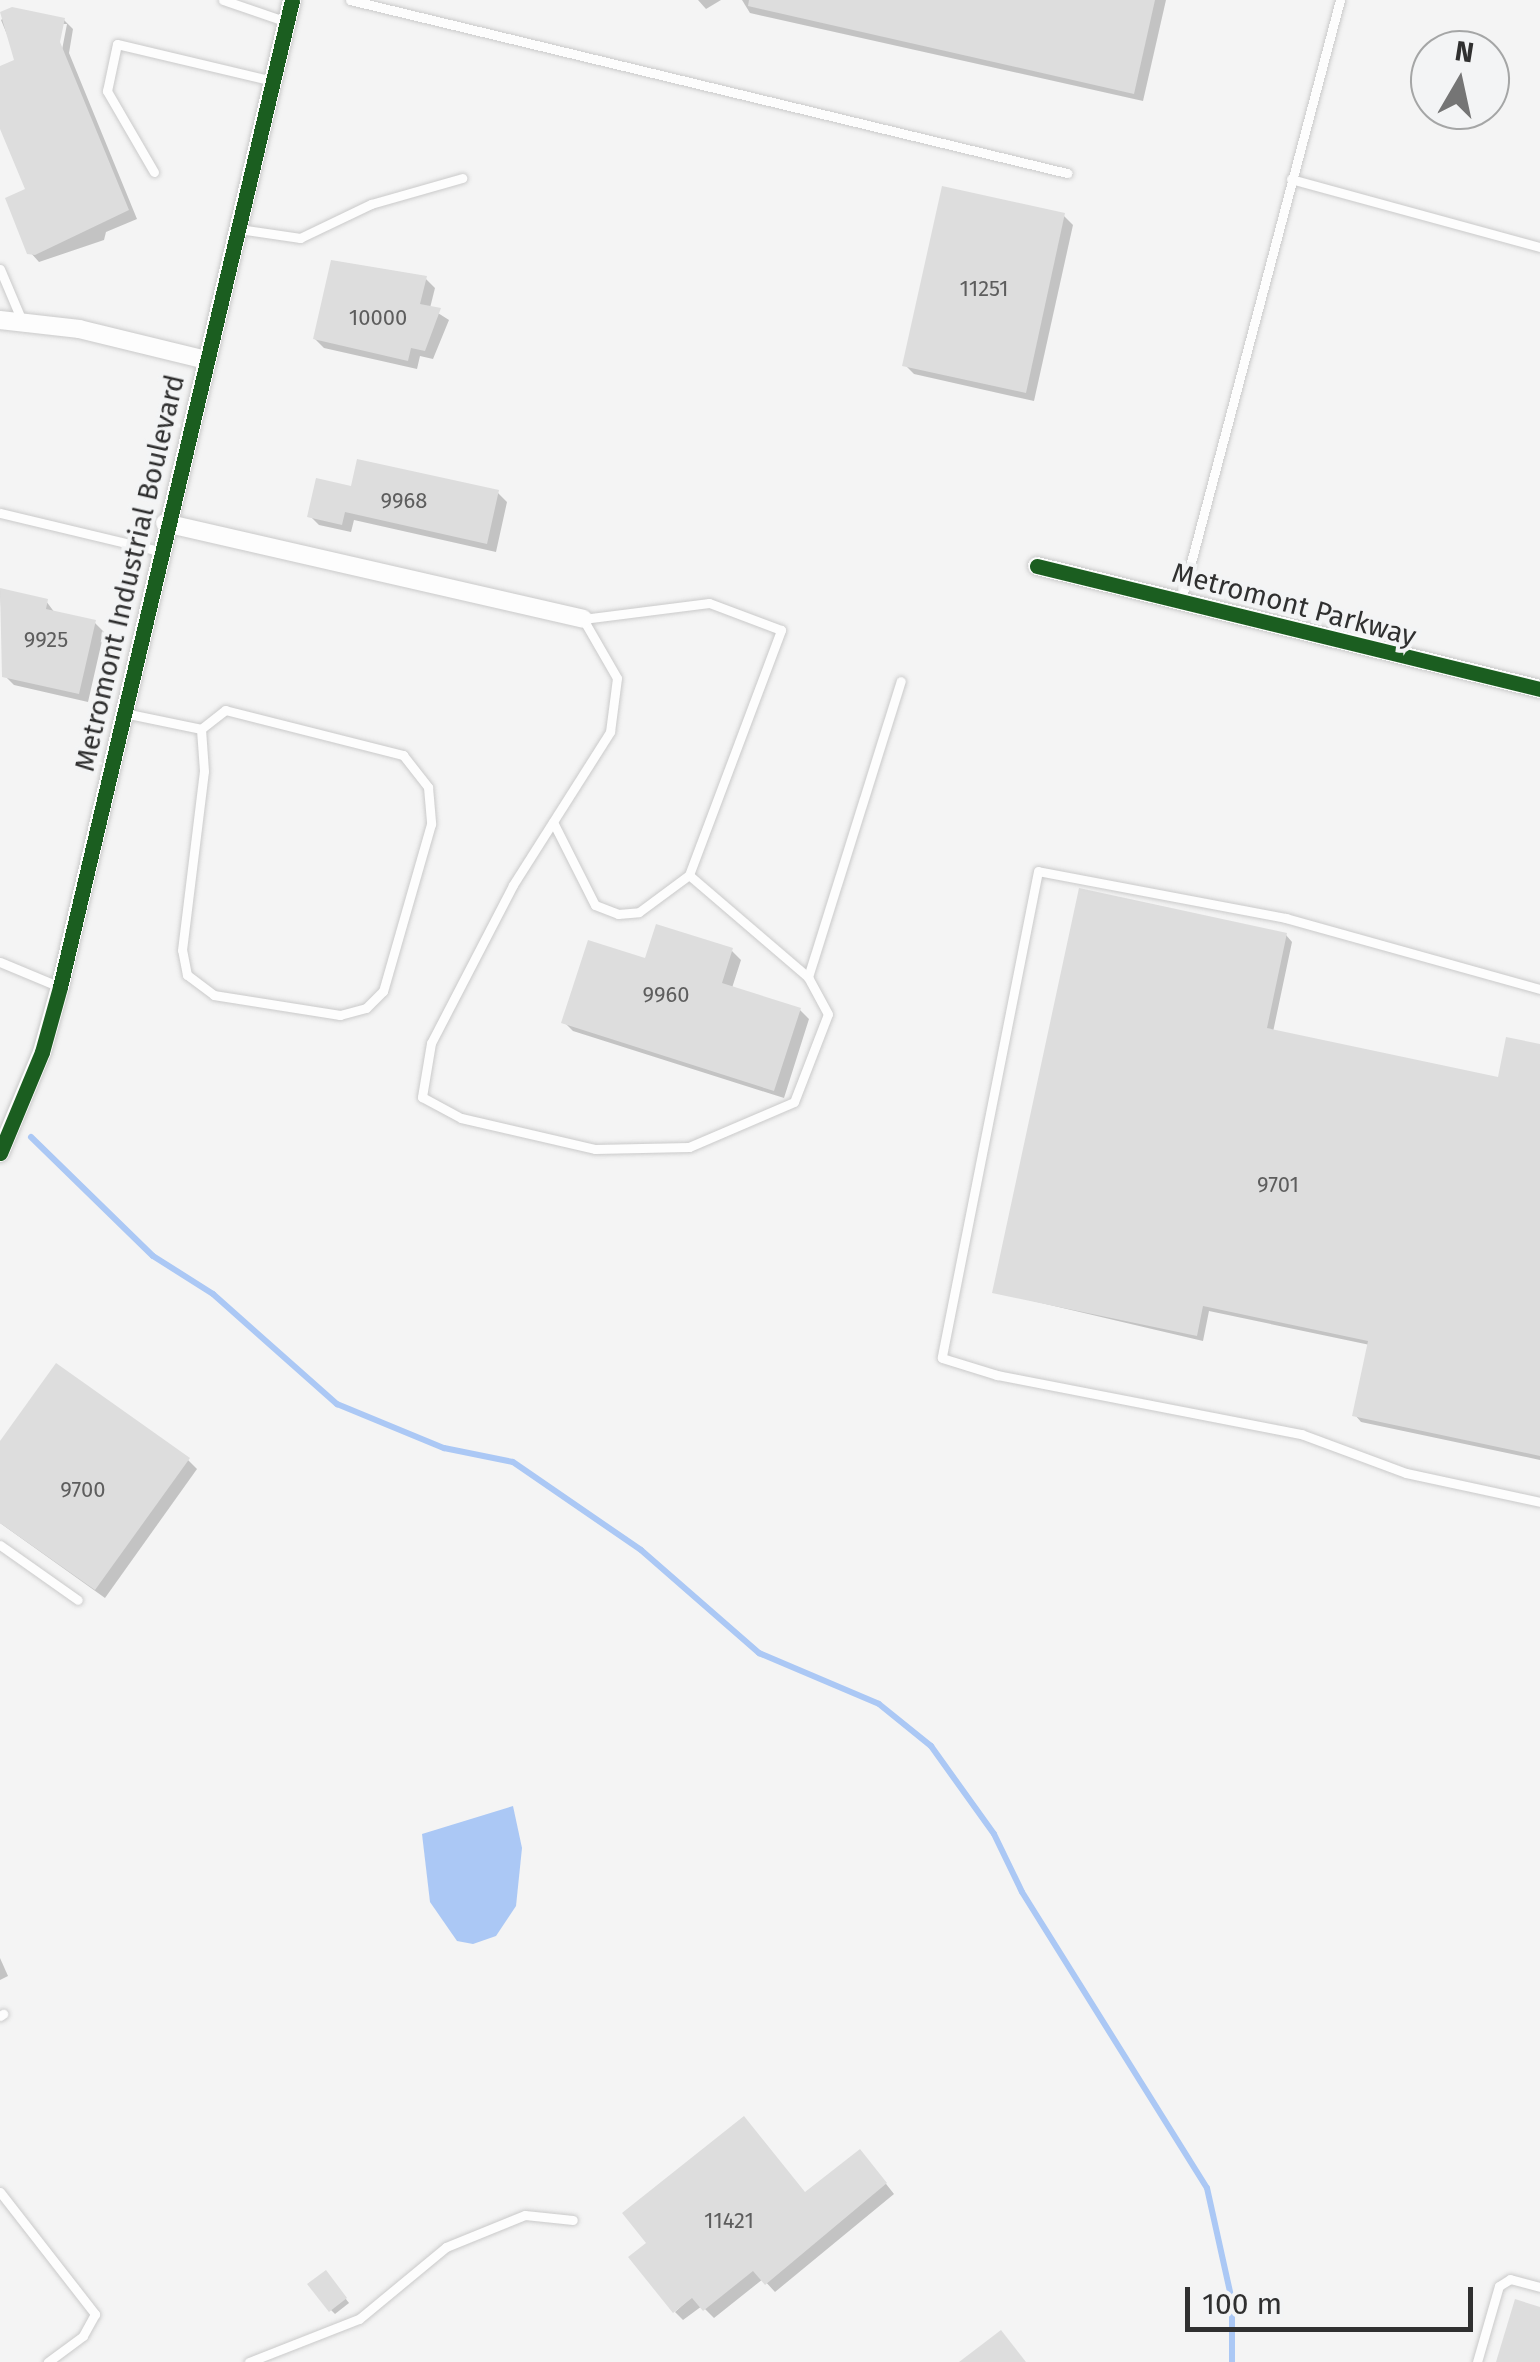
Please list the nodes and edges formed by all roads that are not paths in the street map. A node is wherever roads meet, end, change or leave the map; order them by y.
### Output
1 (222, 0) edge
2 (292, 0) edge
3 (350, 0) edge
4 (1340, 0) edge
5 (287, 22) junction
6 (274, 81) junction
7 (154, 172) dead end
8 (1067, 174) dead end
9 (462, 178) dead end
10 (1290, 179) junction
11 (239, 229) junction
12 (1540, 247) edge
13 (0, 269) edge
14 (0, 320) edge
15 (22, 321) junction
16 (206, 360) junction
17 (0, 514) edge
18 (165, 523) junction
19 (158, 551) junction
20 (1037, 566) dead end
21 (1181, 600) junction
22 (583, 619) junction
23 (902, 680) dead end
24 (1540, 689) edge
25 (122, 712) junction
26 (201, 729) junction
27 (554, 822) junction
28 (690, 875) junction
29 (0, 962) edge
30 (808, 977) junction
31 (60, 986) junction
32 (1540, 989) edge
33 (0, 1152) edge
34 (1540, 1502) edge
35 (0, 1544) edge
36 (78, 1600) dead end
37 (0, 2192) edge
38 (573, 2220) dead end
39 (1540, 2287) edge
40 (48, 2362) edge
41 (250, 2362) edge
42 (1477, 2362) edge

1 - 5 lane
2 - 5 street, Metromont Industrial Boulevard
3 - 8 lane
4 - 10 lane
5 - 6 street, Metromont Industrial Boulevard
6 - 7 lane
6 - 11 street, Metromont Industrial Boulevard
9 - 11 lane
10 - 12 lane
10 - 21 lane
11 - 16 street, Metromont Industrial Boulevard
13 - 15 lane
14 - 15 street
15 - 16 street
16 - 18 street, Metromont Industrial Boulevard
17 - 19 lane
18 - 19 street, Metromont Industrial Boulevard
18 - 22 street, Metromont Industrial Boulevard
19 - 25 street, Metromont Industrial Boulevard
20 - 21 street, Metromont Parkway
21 - 24 street, Metromont Parkway
22 - 27 lane
22 - 28 lane
23 - 30 lane
25 - 26 lane
25 - 31 street, Metromont Industrial Boulevard
26 - 26 lane
27 - 28 lane
27 - 30 lane
28 - 30 lane
29 - 31 lane
31 - 33 street, Metromont Industrial Boulevard
32 - 34 lane
35 - 36 lane
37 - 40 lane
38 - 41 lane
39 - 42 lane

